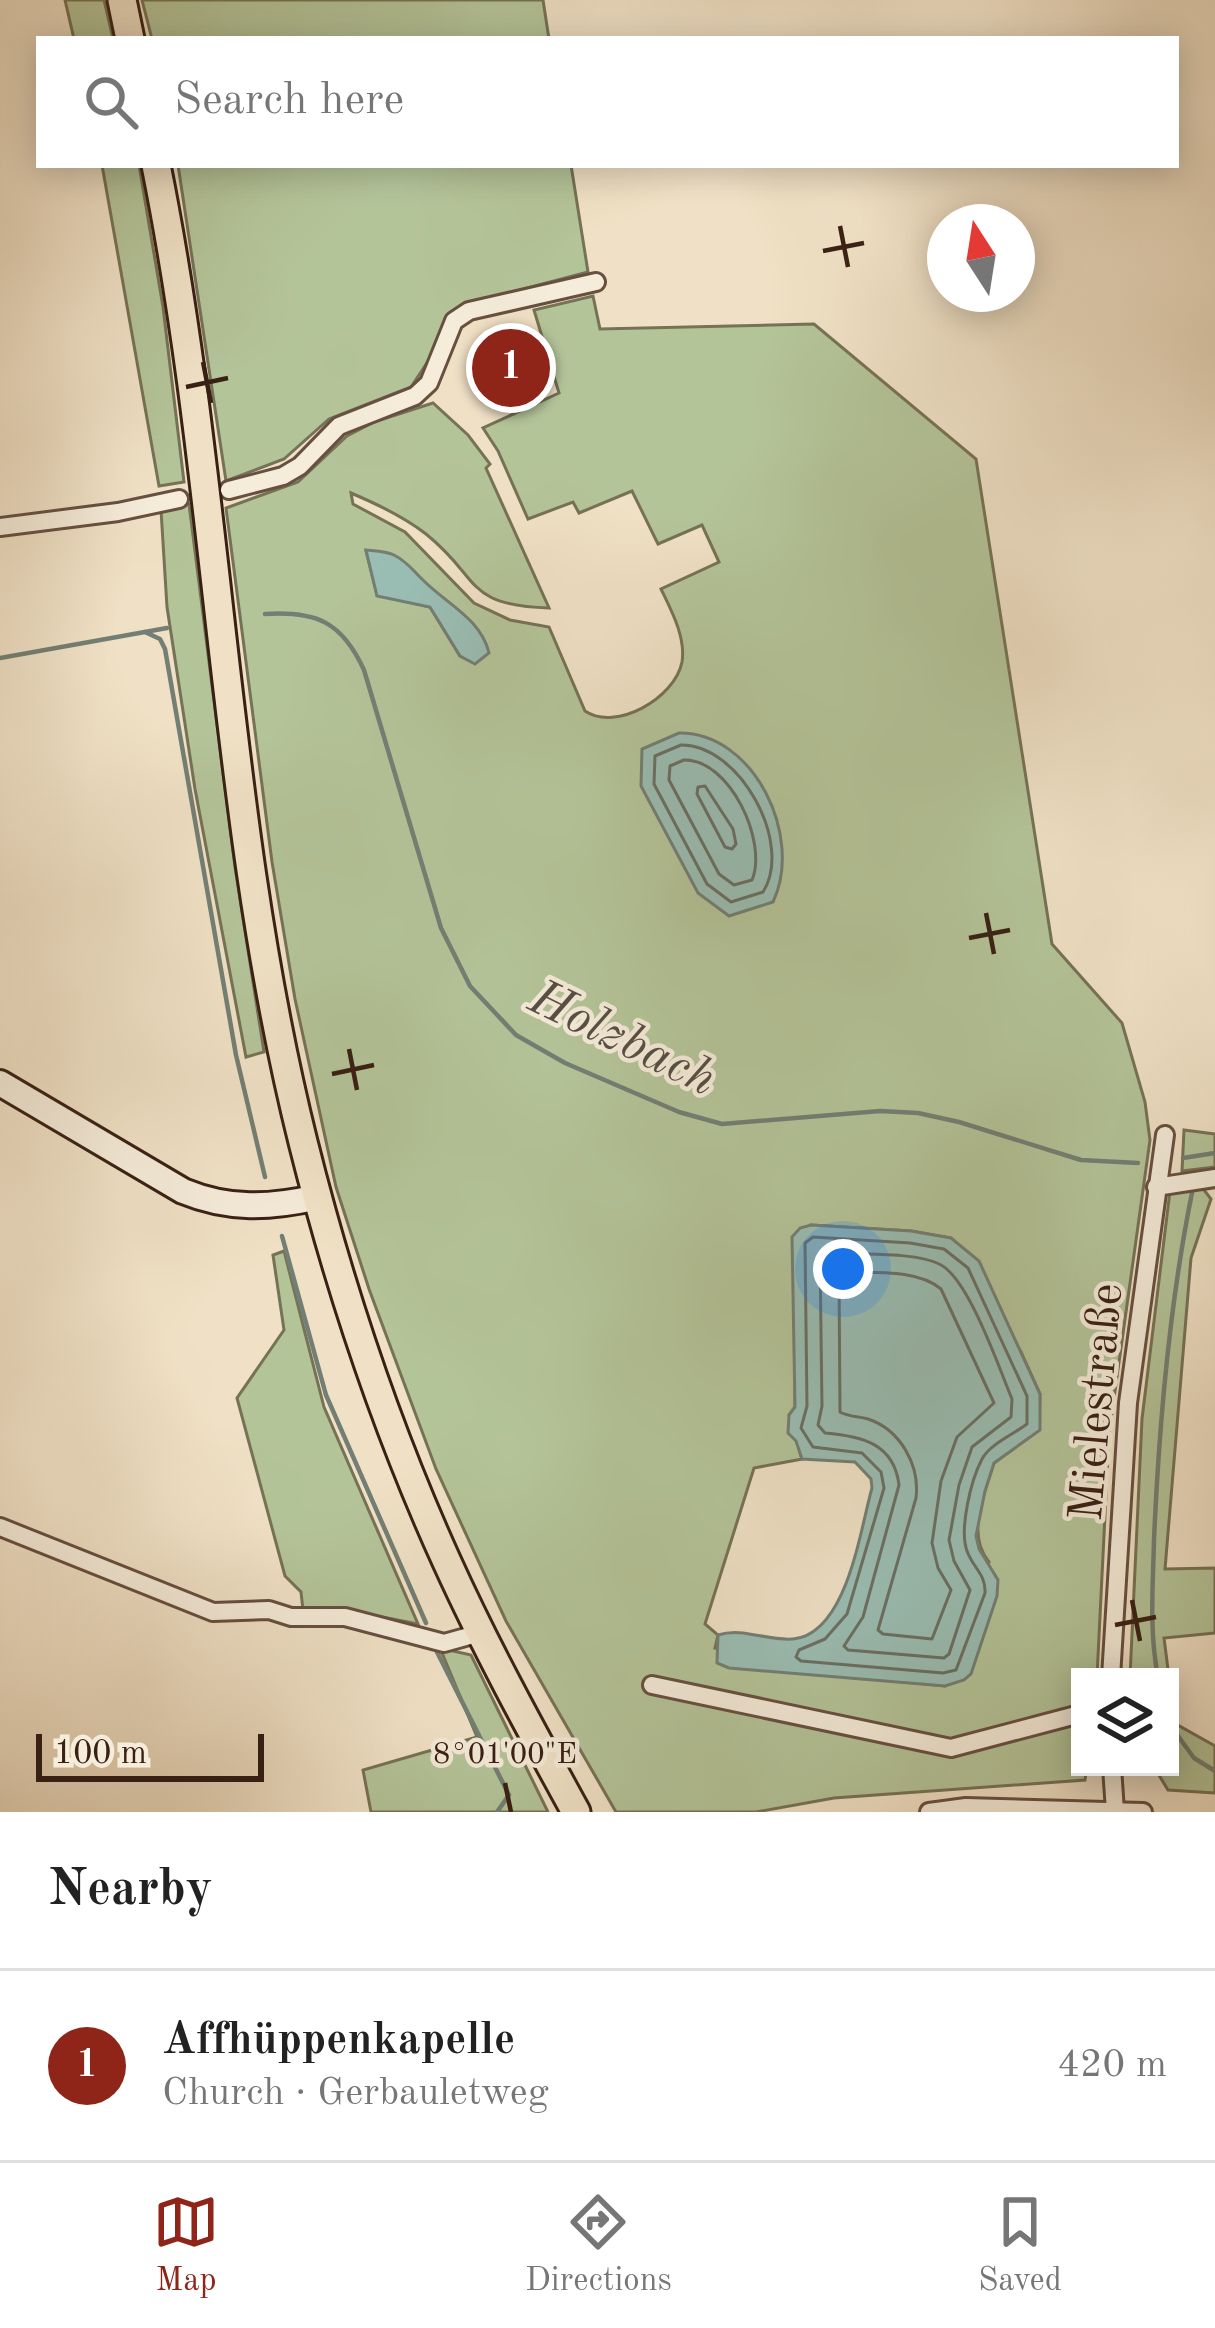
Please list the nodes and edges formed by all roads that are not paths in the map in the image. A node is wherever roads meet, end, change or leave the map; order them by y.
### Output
1 (122, 0) edge
2 (129, 36) edge
3 (156, 168) edge
4 (596, 282) dead end
5 (229, 490) dead end
6 (179, 499) dead end
7 (0, 527) edge
8 (0, 1083) edge
9 (1166, 1135) dead end
10 (1215, 1178) edge
11 (1156, 1187) junction
12 (318, 1197) junction
13 (0, 1527) edge
14 (480, 1633) junction
15 (1112, 1668) edge
16 (652, 1685) dead end
17 (1071, 1716) edge
18 (1112, 1776) edge
19 (1114, 1811) edge
20 (576, 1812) edge
21 (929, 1812) edge
22 (1144, 1812) edge

1 - 2 main road
3 - 12 main road
4 - 5 street
6 - 7 street
8 - 12 street
9 - 11 street, Mielestraße
10 - 11 street
11 - 15 street, Mielestraße
12 - 14 main road
13 - 14 street
14 - 20 main road
16 - 17 street
18 - 19 street
19 - 21 street
19 - 22 street

